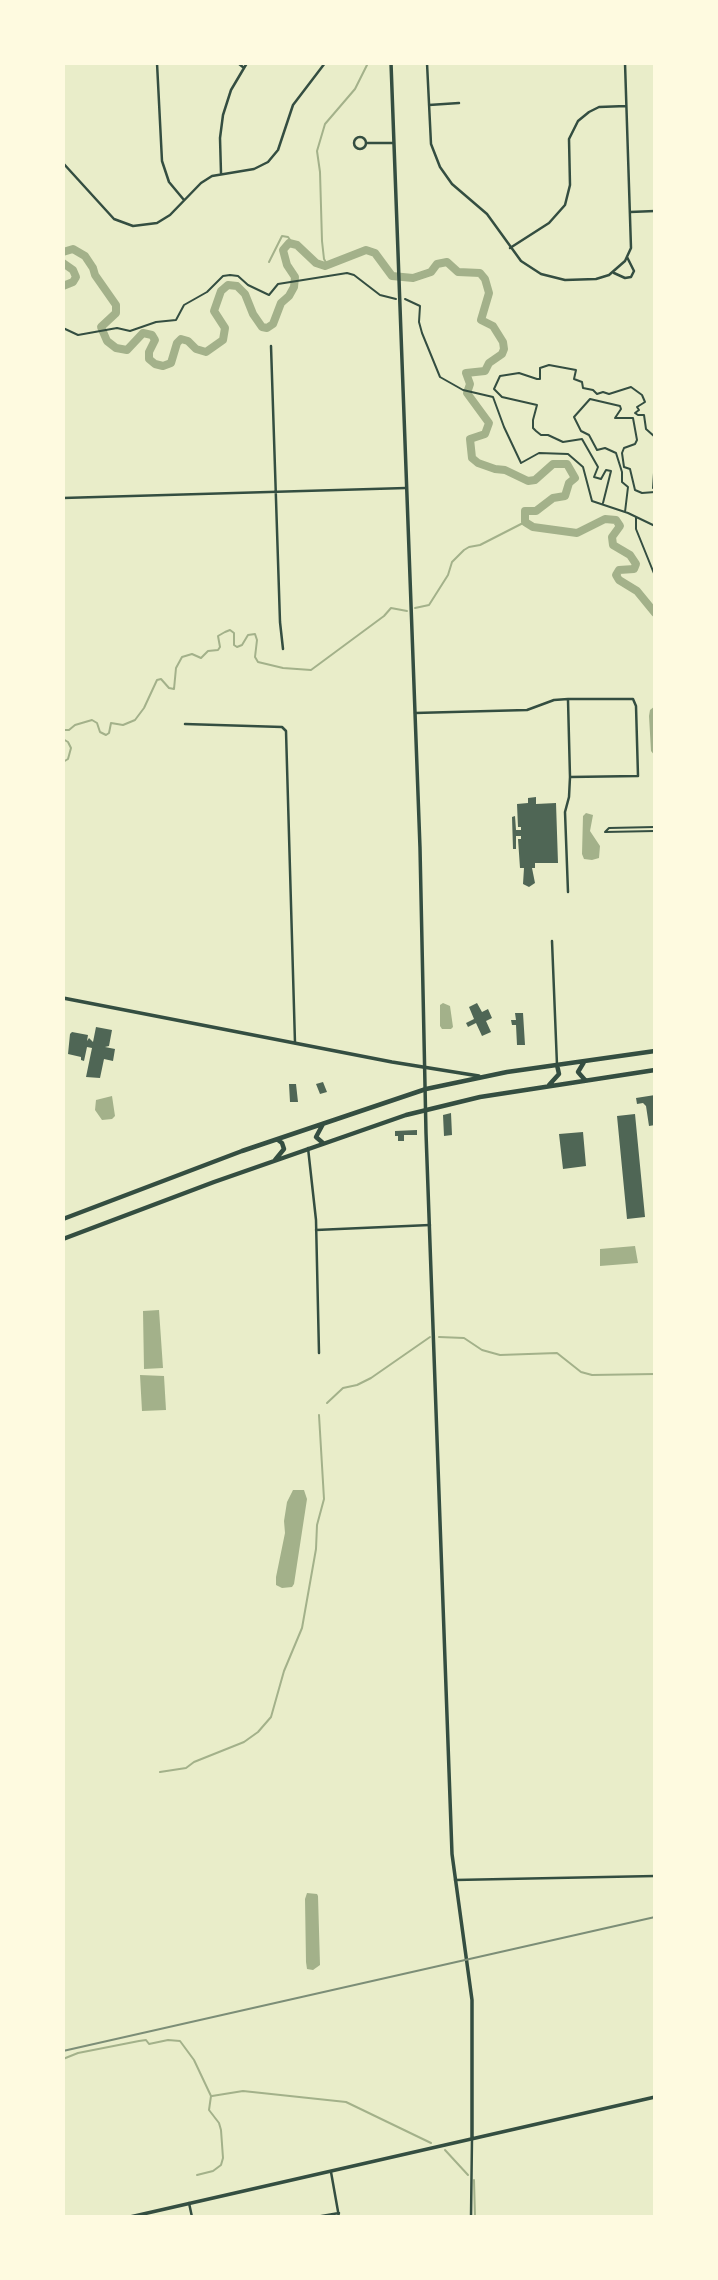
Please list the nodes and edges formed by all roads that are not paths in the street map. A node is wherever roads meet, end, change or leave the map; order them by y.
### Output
1 (157, 63) edge
2 (238, 63) edge
3 (247, 63) edge
4 (325, 63) edge
5 (391, 63) edge
6 (428, 63) edge
7 (625, 63) edge
8 (244, 68) junction
9 (459, 103) dead end
10 (429, 105) junction
11 (626, 106) junction
12 (366, 143) dead end
13 (393, 143) junction
14 (63, 163) edge
15 (221, 173) junction
16 (184, 201) junction
17 (655, 211) edge
18 (631, 212) junction
19 (510, 248) junction
20 (627, 257) junction
21 (614, 273) junction
22 (271, 346) dead end
23 (406, 488) junction
24 (276, 490) junction
25 (63, 498) edge
26 (283, 649) dead end
27 (568, 699) junction
28 (415, 713) junction
29 (184, 724) dead end
30 (570, 777) junction
31 (568, 892) dead end
32 (552, 941) dead end
33 (63, 998) edge
34 (295, 1043) junction
35 (655, 1051) edge
36 (584, 1061) junction
37 (556, 1065) junction
38 (426, 1068) junction
39 (655, 1070) edge
40 (481, 1077) junction
41 (585, 1080) junction
42 (549, 1085) junction
43 (426, 1089) junction
44 (426, 1109) junction
45 (324, 1123) junction
46 (276, 1140) junction
47 (323, 1143) junction
48 (309, 1148) junction
49 (275, 1160) junction
50 (63, 1219) edge
51 (430, 1225) junction
52 (316, 1230) junction
53 (63, 1239) edge
54 (319, 1353) dead end
55 (655, 1876) edge
56 (454, 1880) junction
57 (655, 2097) edge
58 (472, 2138) junction
59 (331, 2171) junction
60 (189, 2203) junction
61 (339, 2215) edge
62 (130, 2217) edge
63 (192, 2217) edge
64 (316, 2217) edge
65 (471, 2217) edge

1 - 16 street
2 - 8 street
3 - 8 street
4 - 15 street
5 - 13 street
6 - 10 street
7 - 11 street
8 - 15 street
9 - 10 street
10 - 19 street
11 - 18 street
11 - 19 street
12 - 13 street
13 - 23 street
14 - 16 street
15 - 16 street
17 - 18 street
18 - 20 street
19 - 21 street
20 - 21 street
20 - 21 street
22 - 24 street
23 - 24 street
23 - 28 street
24 - 25 street
24 - 26 street
27 - 28 street
27 - 30 street
27 - 30 street
28 - 38 street
29 - 34 street
30 - 31 street
32 - 37 street
33 - 34 street
34 - 38 street
35 - 36 main road
36 - 37 main road
36 - 41 main road
37 - 40 main road
37 - 42 main road
38 - 40 street
38 - 43 street
39 - 41 main road
40 - 43 main road
41 - 42 main road
42 - 44 main road
43 - 44 street
43 - 45 main road
44 - 47 main road
44 - 51 street
45 - 46 main road
45 - 47 main road
46 - 49 main road
46 - 50 main road
47 - 48 main road
48 - 49 main road
48 - 52 street
49 - 53 main road
51 - 52 street
51 - 56 street
52 - 54 street
55 - 56 street
56 - 58 street
57 - 58 street
58 - 59 street
58 - 65 street
59 - 60 street
59 - 61 street
60 - 62 street
60 - 63 street
61 - 64 street

